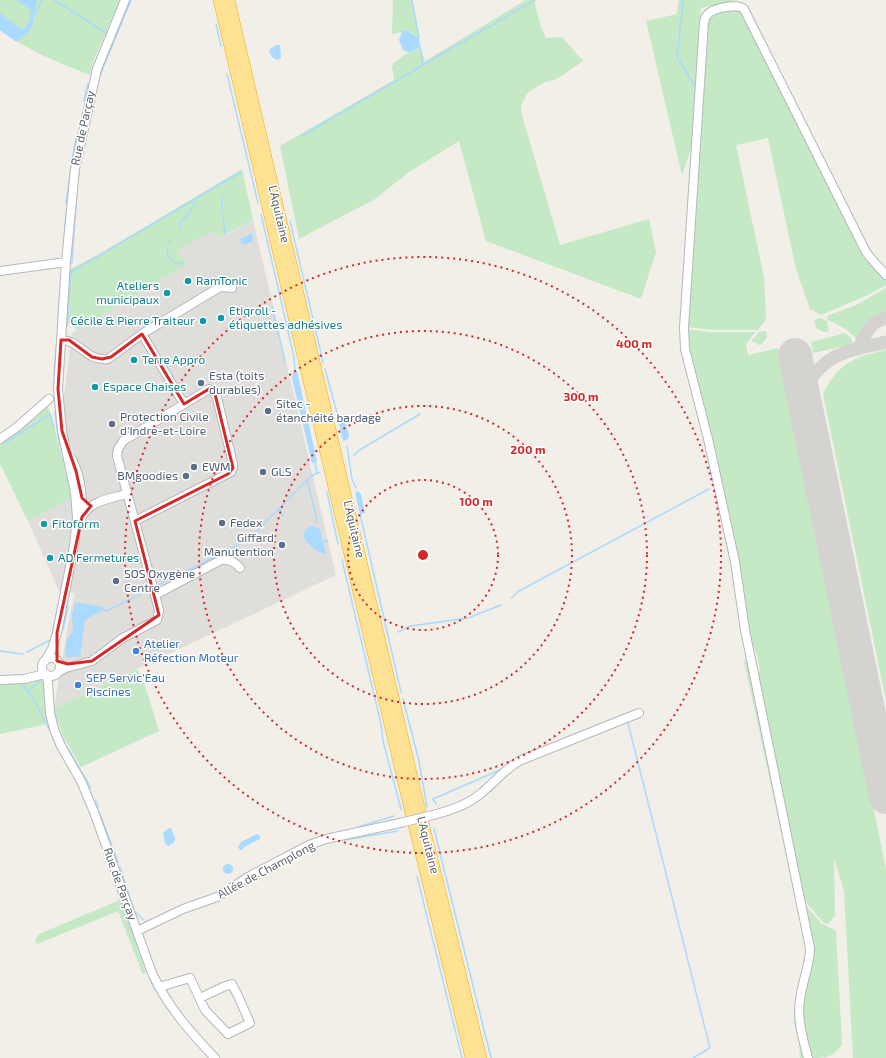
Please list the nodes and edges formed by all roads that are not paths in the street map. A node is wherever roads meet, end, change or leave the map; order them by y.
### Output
1 (125, 0) edge
2 (219, 0) edge
3 (229, 0) edge
4 (66, 262) junction
5 (0, 271) edge
6 (886, 275) edge
7 (232, 288) dead end
8 (142, 334) junction
9 (61, 340) junction
10 (49, 399) dead end
11 (184, 404) junction
12 (0, 439) edge
13 (64, 443) junction
14 (127, 494) junction
15 (84, 506) junction
16 (135, 521) junction
17 (240, 568) dead end
18 (155, 595) junction
19 (57, 633) junction
20 (58, 662) junction
21 (80, 665) junction
22 (45, 669) junction
23 (57, 673) junction
24 (0, 680) edge
25 (49, 697) junction
26 (639, 713) dead end
27 (137, 931) junction
28 (159, 987) junction
29 (200, 998) junction
30 (215, 1058) edge
31 (471, 1058) edge
32 (481, 1058) edge
33 (808, 1058) edge

1 - 4 street, Rue de Parçay
2 - 31 highway, L'Aquitaine
3 - 32 highway, L'Aquitaine
4 - 5 street
4 - 9 street, Rue de Parçay
6 - 33 street
7 - 8 street
8 - 9 street
8 - 11 street
9 - 13 street, Rue de Parçay
10 - 12 street
11 - 14 street
11 - 16 street
13 - 15 street
13 - 15 street
14 - 15 street
14 - 16 street
15 - 19 street
16 - 18 street
17 - 18 street
18 - 21 street
19 - 20 street
19 - 22 street
20 - 21 street
20 - 22 street
20 - 23 street
21 - 23 street
22 - 23 street
22 - 24 street
22 - 25 street, Rue de Parçay
23 - 25 street, Rue de Parçay
25 - 27 street, Rue de Parçay
26 - 27 street, Allée de Champlong, bridge
27 - 28 street, Rue de Parçay
28 - 29 street
28 - 30 street, Rue de Parçay
29 - 29 street

